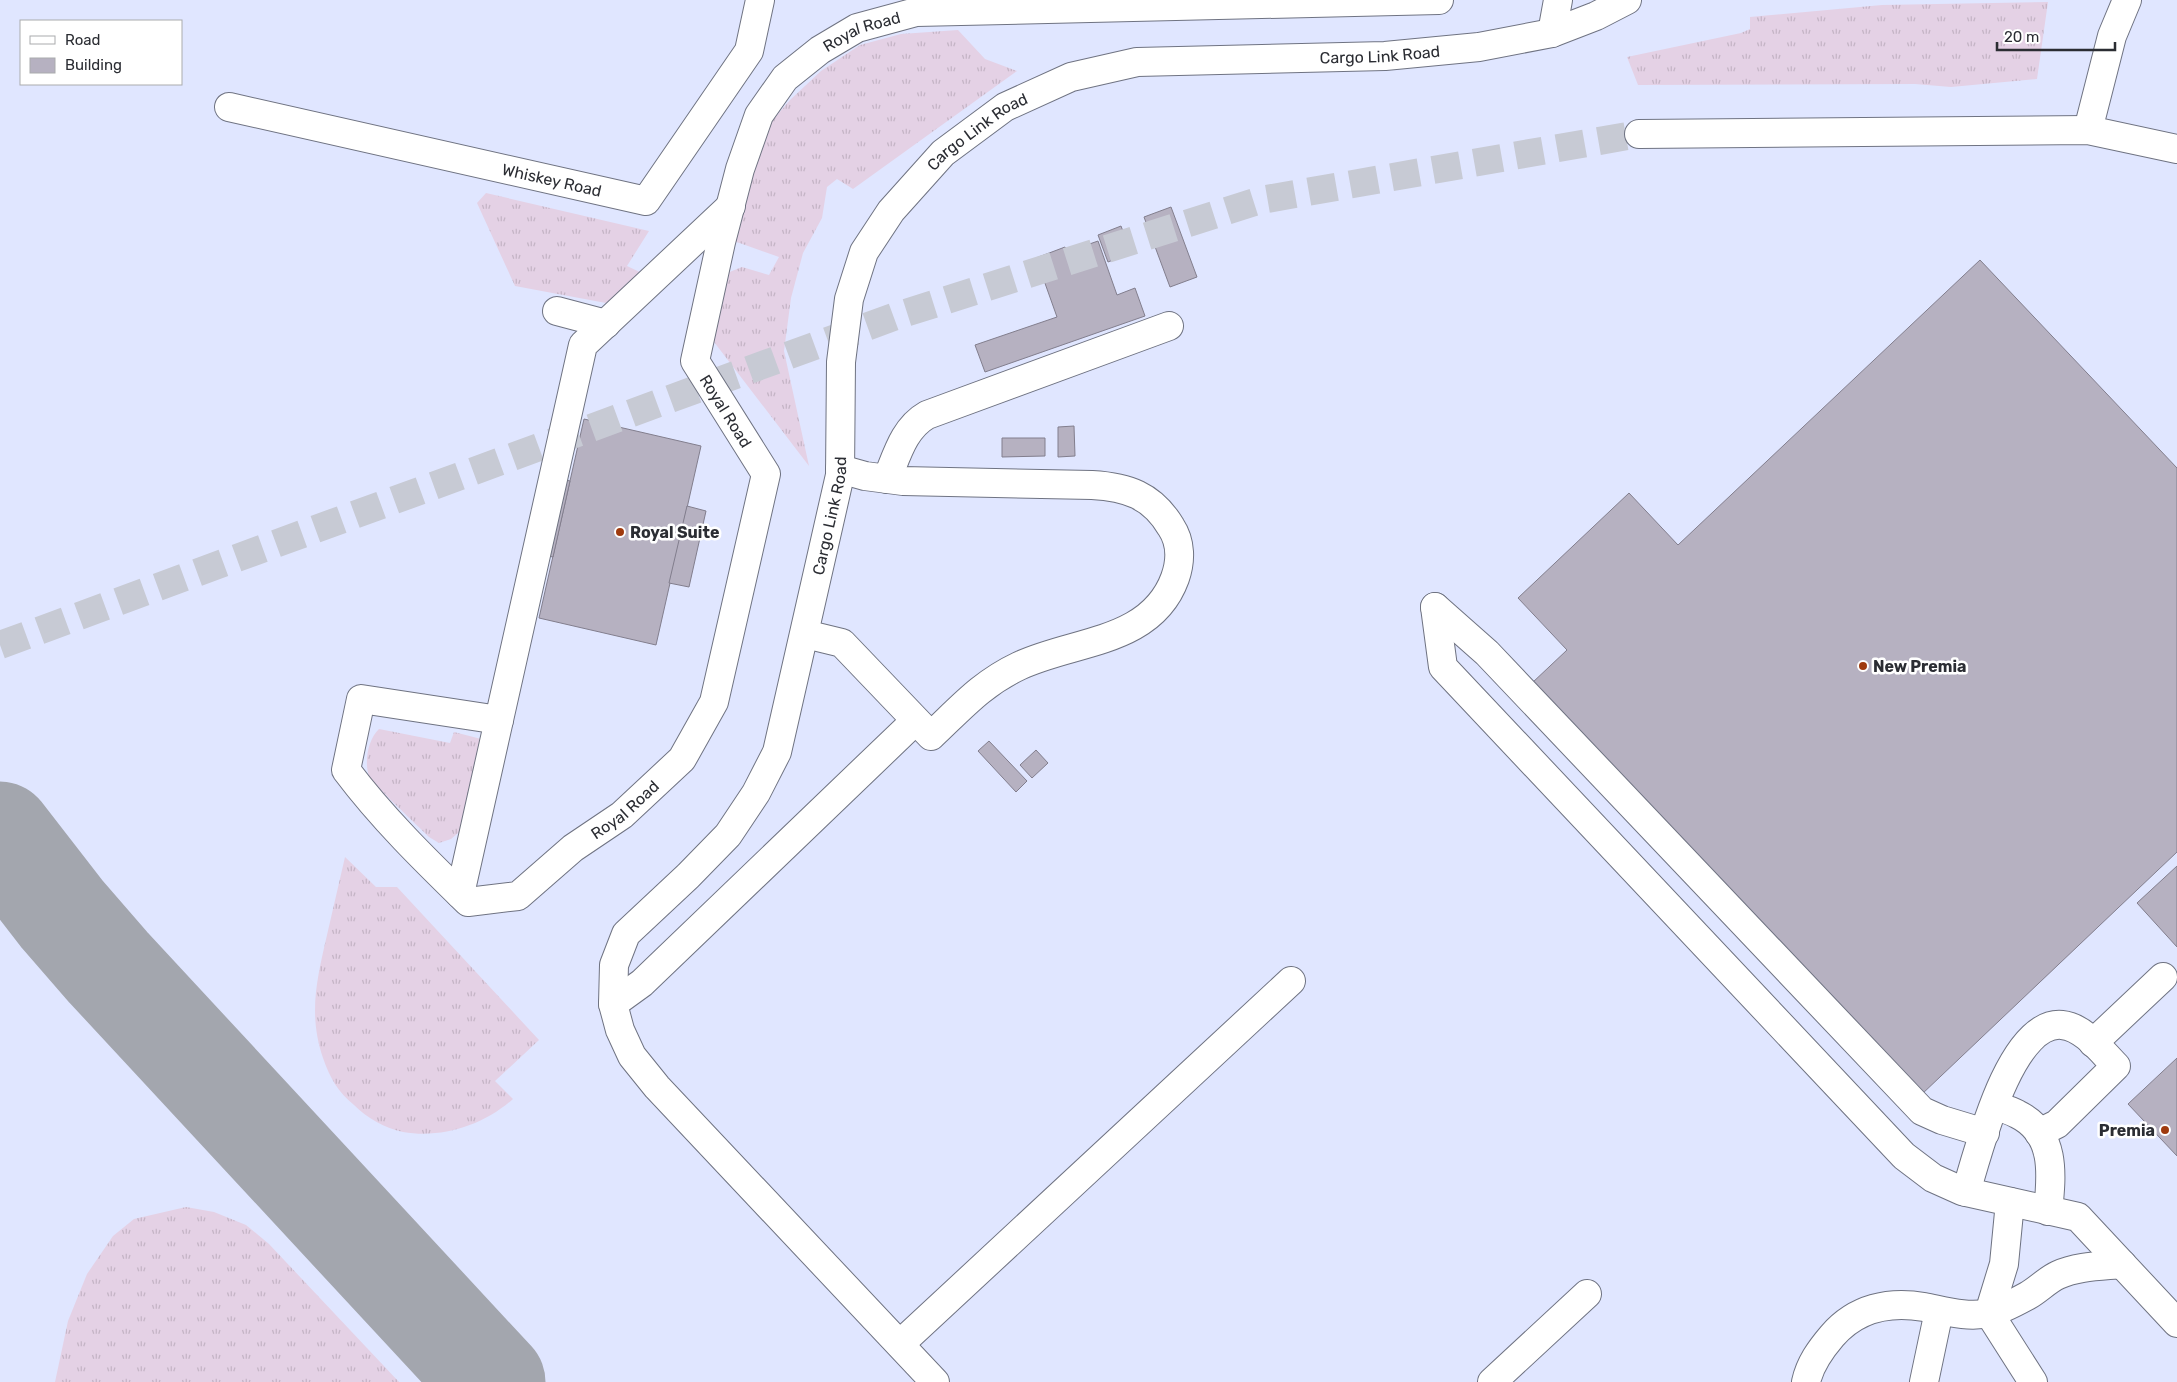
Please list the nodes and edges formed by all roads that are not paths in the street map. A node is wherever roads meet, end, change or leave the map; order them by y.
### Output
1 (760, 0) edge
2 (1439, 0) edge
3 (1558, 0) edge
4 (1627, 0) edge
5 (2127, 0) edge
6 (1552, 33) junction
7 (229, 107) dead end
8 (2088, 130) junction
9 (1639, 134) tunnel mouth
10 (2177, 149) edge
11 (730, 206) junction
12 (557, 311) dead end
13 (606, 324) junction
14 (1169, 326) dead end
15 (840, 469) junction
16 (887, 479) junction
17 (805, 634) junction
18 (499, 720) junction
19 (915, 721) junction
20 (460, 894) junction
21 (2163, 977) dead end
22 (1291, 981) dead end
23 (613, 1004) junction
24 (2093, 1043) junction
25 (1995, 1106) junction
26 (1985, 1133) junction
27 (2039, 1133) junction
28 (1966, 1192) junction
29 (2010, 1202) junction
30 (2048, 1211) junction
31 (2122, 1264) junction
32 (1587, 1294) dead end
33 (1940, 1311) junction
34 (1988, 1313) junction
35 (2177, 1323) edge
36 (900, 1344) junction
37 (935, 1382) edge
38 (1492, 1382) edge
39 (1806, 1382) edge
40 (1924, 1382) edge
41 (2033, 1382) edge

1 - 7 lane, Whiskey Road
2 - 11 lane, Royal Road
3 - 6 lane
4 - 6 lane, Cargo Link Road
5 - 8 lane
6 - 15 lane, Cargo Link Road
8 - 9 lane
8 - 10 lane
11 - 13 lane
11 - 20 lane, Royal Road
12 - 13 lane
13 - 18 lane
14 - 16 lane
15 - 16 lane
15 - 17 lane, Cargo Link Road
16 - 19 lane
17 - 19 lane
17 - 23 lane, Cargo Link Road
18 - 20 lane
18 - 20 lane, Royal Road
19 - 23 lane
21 - 24 lane
22 - 36 lane
23 - 36 lane, Cargo Link Road
24 - 25 lane
24 - 27 lane
25 - 26 lane
25 - 27 lane
26 - 28 lane
26 - 28 lane
27 - 30 lane
28 - 29 lane
29 - 30 lane
29 - 34 lane
30 - 31 lane
31 - 34 lane
31 - 35 lane
32 - 38 lane
33 - 34 lane
33 - 39 lane
33 - 40 lane
34 - 41 lane
36 - 37 lane, Cargo Link Road

